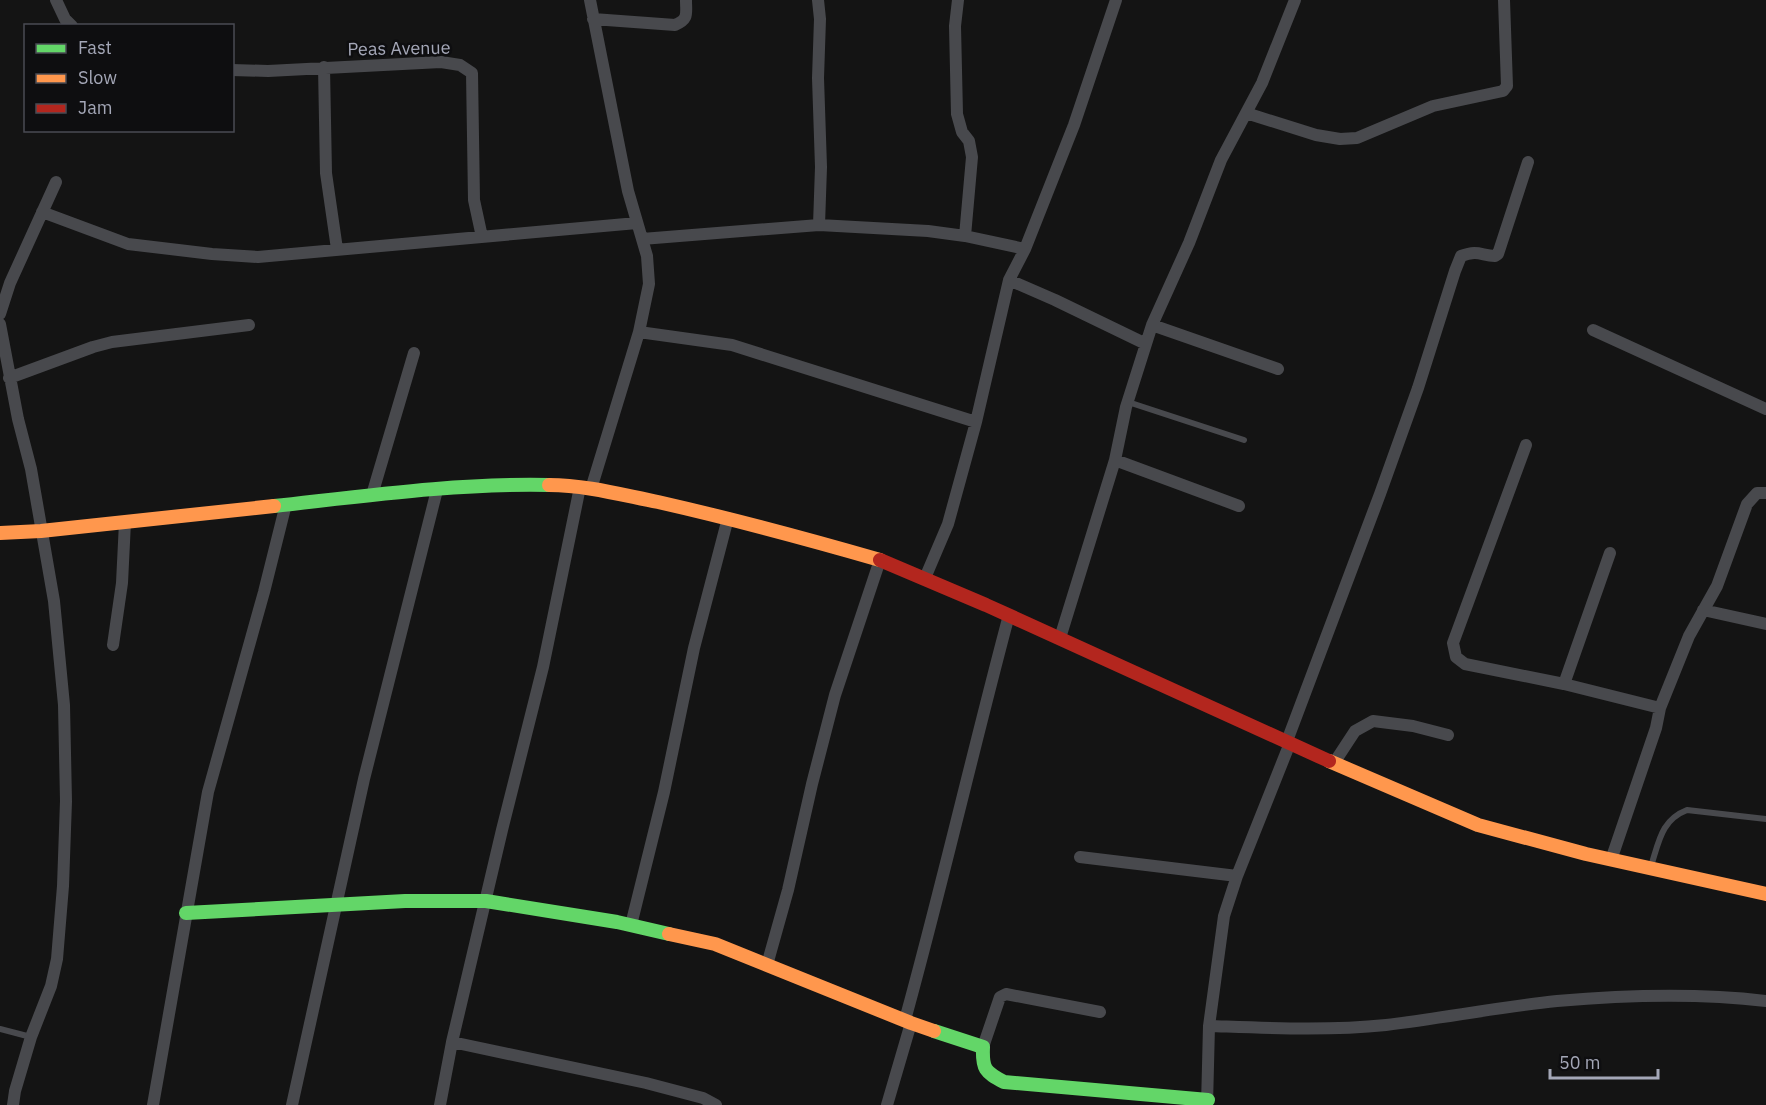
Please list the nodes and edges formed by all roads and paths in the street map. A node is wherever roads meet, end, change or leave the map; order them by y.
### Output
1 (56, 0) edge
2 (590, 0) edge
3 (686, 0) edge
4 (818, 0) edge
5 (958, 0) edge
6 (1116, 0) edge
7 (1295, 0) edge
8 (1504, 0) edge
9 (594, 20) junction
10 (70, 24) edge
11 (324, 68) junction
12 (234, 70) edge
13 (1246, 113) junction
14 (1528, 162) dead end
15 (56, 182) dead end
16 (42, 212) junction
17 (638, 223) junction
18 (819, 225) junction
19 (965, 236) junction
20 (482, 237) junction
21 (642, 239) junction
22 (337, 249) junction
23 (1025, 249) junction
24 (1009, 280) junction
25 (0, 314) edge
26 (0, 324) edge
27 (1152, 325) junction
28 (249, 326) dead end
29 (1593, 330) dead end
30 (639, 332) junction
31 (1146, 344) junction
32 (414, 353) dead end
33 (1278, 369) dead end
34 (9, 378) junction
35 (1127, 402) junction
36 (1766, 409) edge
37 (976, 422) junction
38 (1244, 440) dead end
39 (1526, 445) dead end
40 (1115, 460) junction
41 (586, 488) junction
42 (437, 490) junction
43 (1766, 493) edge
44 (372, 495) junction
45 (286, 504) junction
46 (1239, 506) dead end
47 (728, 518) junction
48 (125, 522) junction
49 (41, 531) junction
50 (0, 533) edge
51 (1610, 553) dead end
52 (880, 560) junction
53 (925, 578) junction
54 (1703, 610) junction
55 (1009, 615) junction
56 (1766, 624) edge
57 (1060, 638) junction
58 (113, 645) dead end
59 (1563, 684) junction
60 (1660, 708) junction
61 (1448, 735) dead end
62 (1289, 742) junction
63 (1334, 763) junction
64 (1766, 819) edge
65 (1080, 857) dead end
66 (1611, 860) junction
67 (1651, 868) junction
68 (1237, 876) junction
69 (1766, 894) edge
70 (486, 902) junction
71 (336, 906) junction
72 (186, 913) junction
73 (631, 925) junction
74 (767, 965) junction
75 (1766, 1000) edge
76 (1100, 1012) dead end
77 (908, 1021) junction
78 (1209, 1026) junction
79 (0, 1029) edge
80 (32, 1037) junction
81 (452, 1042) junction
82 (983, 1047) junction
83 (1208, 1103) edge
84 (13, 1105) edge
85 (153, 1105) edge
86 (292, 1105) edge
87 (440, 1105) edge
88 (716, 1105) edge
89 (887, 1105) edge

1 - 10 street
2 - 9 street
3 - 9 street
4 - 18 street
5 - 19 street
6 - 23 street
7 - 13 street
8 - 13 street
9 - 17 street
11 - 12 street, Peas Avenue
11 - 20 street, Peas Avenue
11 - 22 street
13 - 27 street
14 - 62 street
15 - 16 street
16 - 22 street
16 - 25 street
17 - 20 street
17 - 21 street
18 - 19 street
18 - 21 street
19 - 23 street
20 - 22 street
21 - 30 street
23 - 24 street
24 - 31 street
24 - 37 street
26 - 34 street
27 - 31 street
27 - 33 street
28 - 34 street
29 - 36 street
30 - 37 street
30 - 41 street
31 - 35 street
32 - 44 street
34 - 49 street
35 - 38 lane
35 - 40 street
37 - 53 street
39 - 59 street
40 - 46 street
40 - 57 street
41 - 42 street
41 - 47 street
41 - 70 street
42 - 44 street
42 - 71 street
43 - 54 street
44 - 45 street
45 - 48 street
45 - 72 street
47 - 52 street
47 - 73 street
48 - 49 street
48 - 58 street
49 - 50 street
49 - 80 street
51 - 59 street
52 - 53 street
52 - 74 street
53 - 55 street
54 - 56 street
54 - 60 street
55 - 57 street
55 - 77 street
57 - 62 street
59 - 60 street
60 - 66 street
61 - 63 street
62 - 63 street
62 - 68 street
63 - 66 street
64 - 67 lane
65 - 68 street
66 - 67 street
67 - 69 street
68 - 78 street
70 - 71 street
70 - 73 street
70 - 81 street
71 - 72 street
71 - 86 street
72 - 85 street
73 - 74 street
74 - 77 street
75 - 78 street
76 - 82 street
77 - 82 street
77 - 89 street
78 - 83 street
79 - 80 lane
80 - 84 street
81 - 87 street
81 - 88 street
82 - 83 street

